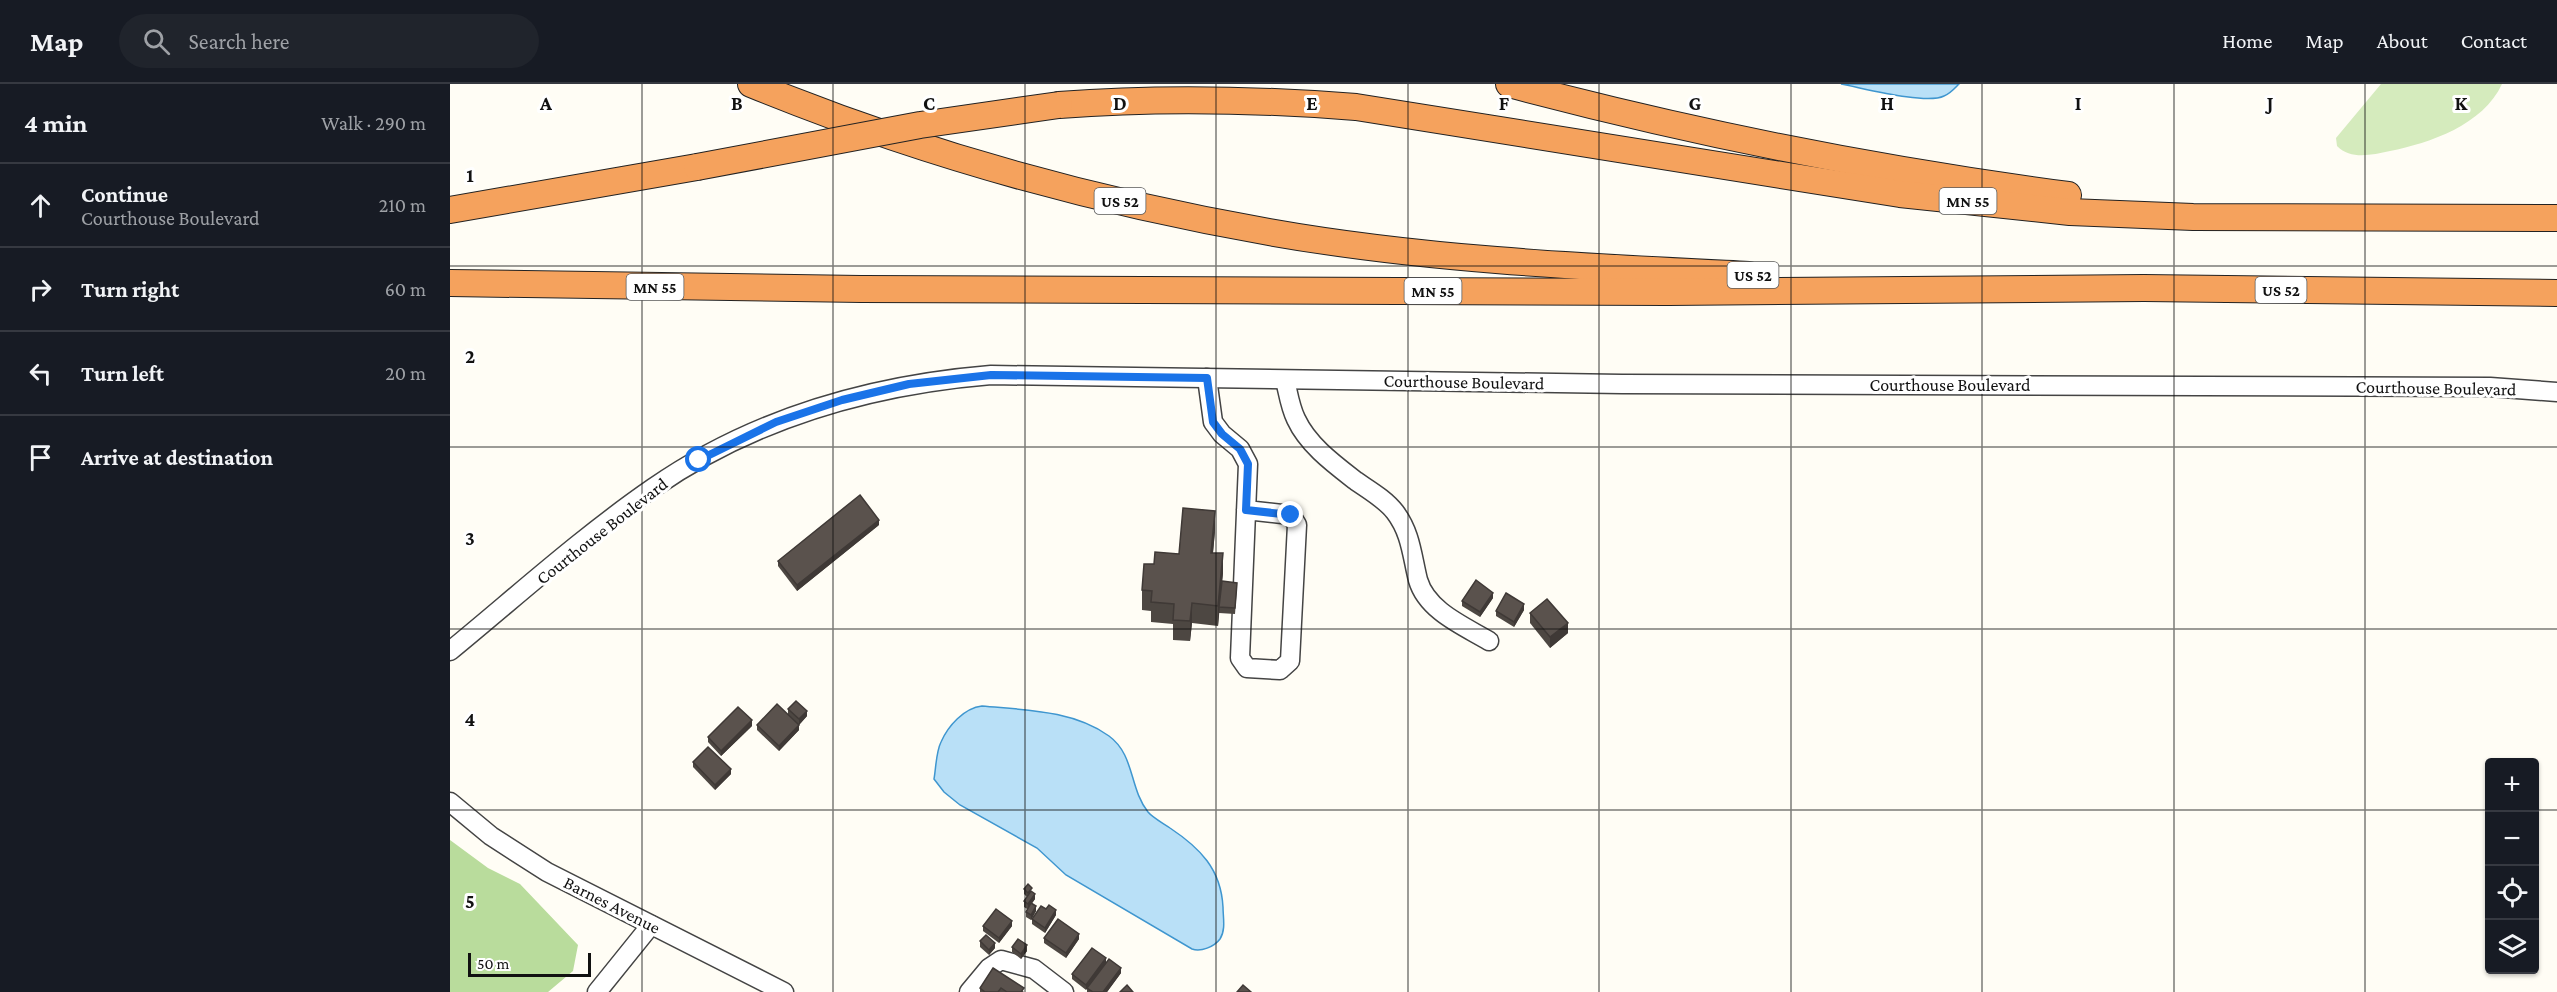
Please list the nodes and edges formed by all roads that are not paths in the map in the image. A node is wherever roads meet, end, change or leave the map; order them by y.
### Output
1 (751, 84) edge
2 (1509, 84) edge
3 (450, 210) edge
4 (2280, 216) junction
5 (2557, 219) edge
6 (450, 283) edge
7 (2004, 288) junction
8 (2557, 293) edge
9 (1207, 378) junction
10 (1285, 380) junction
11 (2557, 392) edge
12 (1246, 510) junction
13 (1489, 641) dead end
14 (450, 651) edge
15 (450, 802) edge
16 (651, 925) junction
17 (597, 992) edge
18 (784, 992) edge
19 (969, 992) edge
20 (1064, 992) edge

1 - 7 highway, US 52
2 - 4 highway
3 - 4 highway, MN 55, bridge
4 - 5 highway
6 - 7 highway, MN 55
7 - 8 highway, US 52
9 - 10 street, Courthouse Boulevard
9 - 12 street
9 - 14 street, Courthouse Boulevard
10 - 11 street, Courthouse Boulevard
10 - 13 street
12 - 12 street
15 - 16 street, Barnes Avenue
16 - 17 street
16 - 18 street, Barnes Avenue
19 - 20 street

